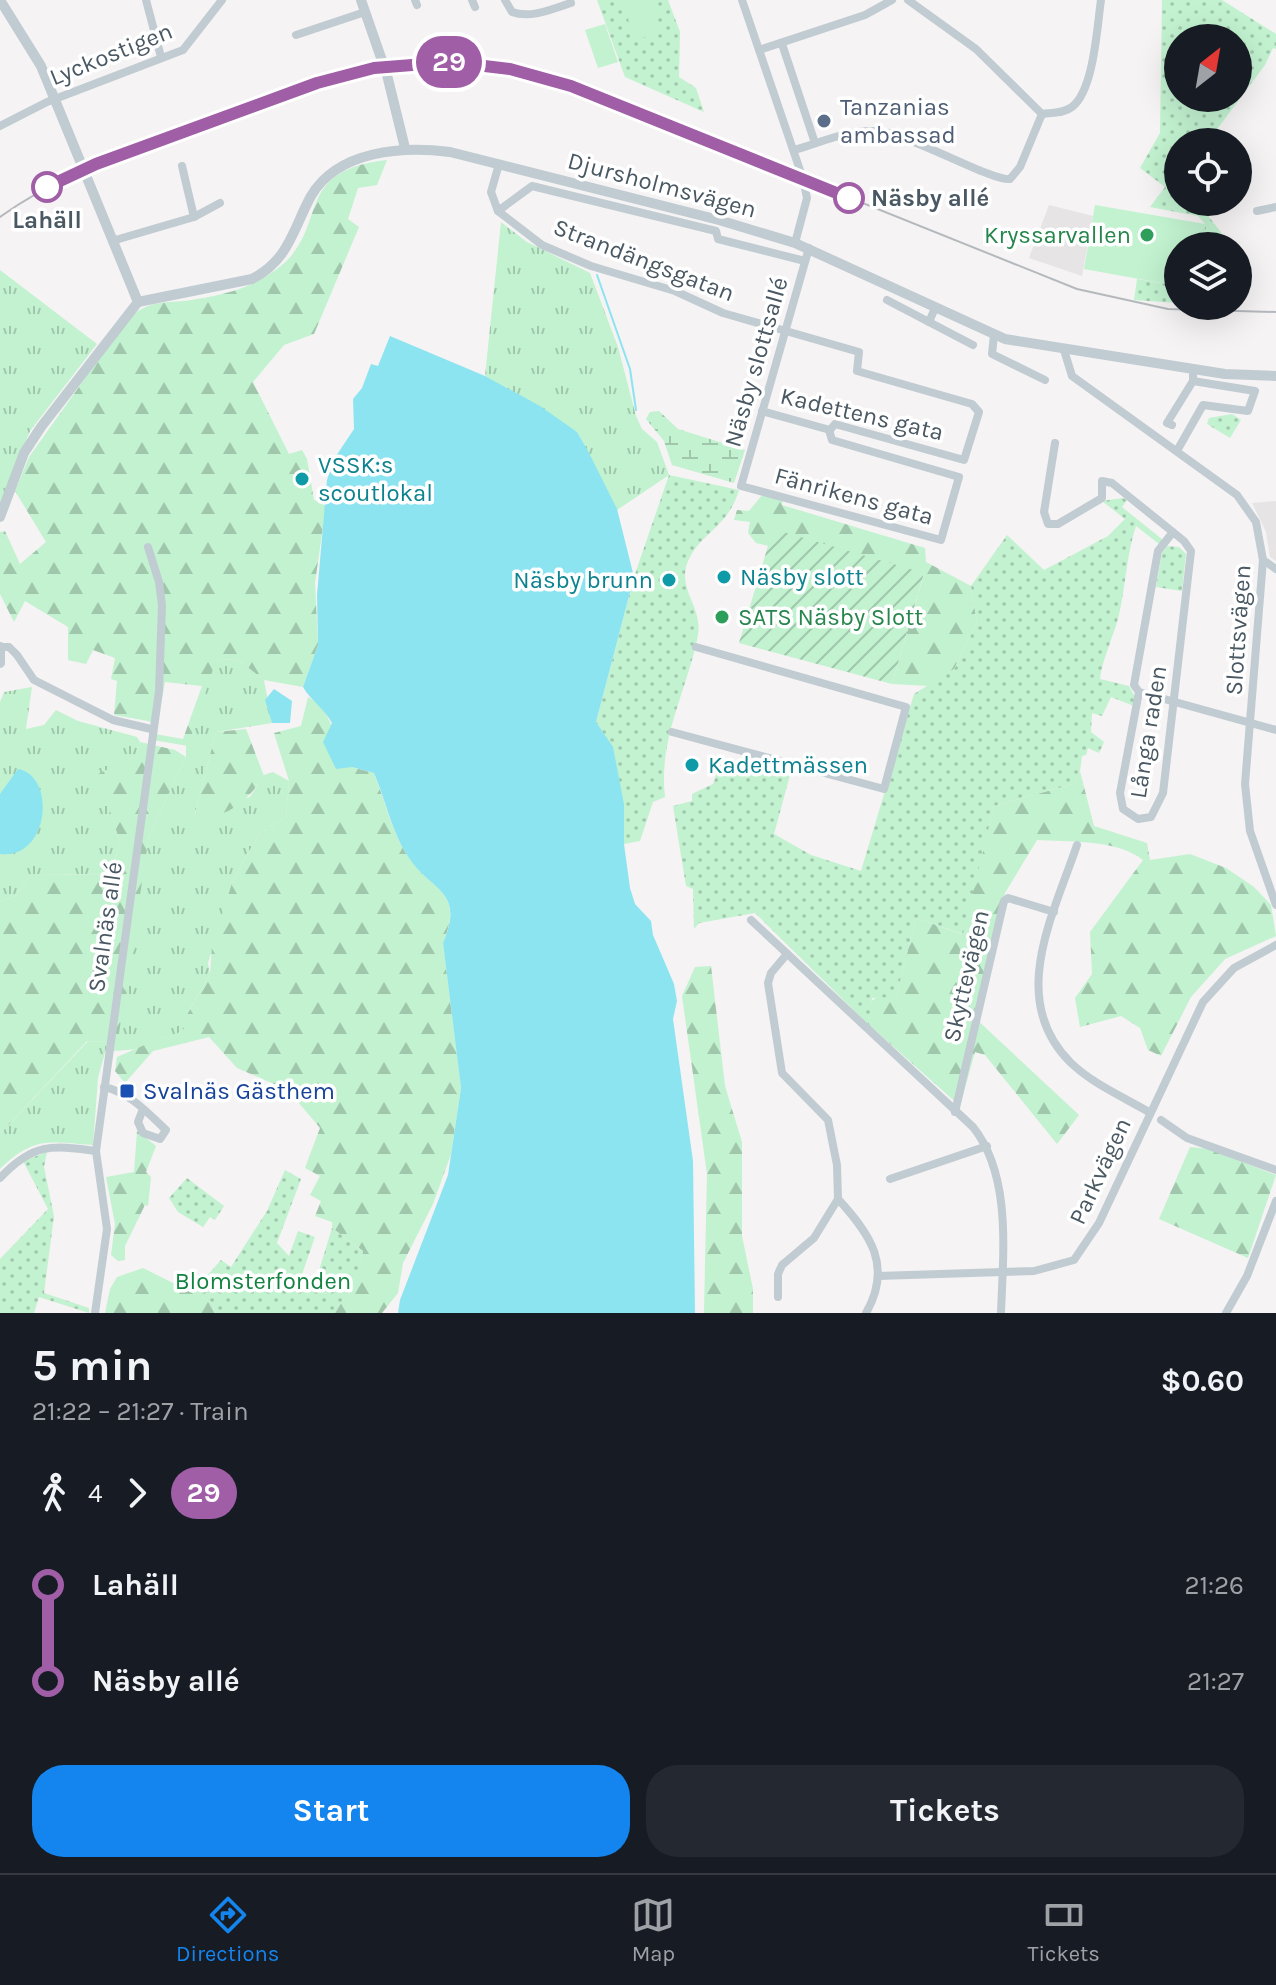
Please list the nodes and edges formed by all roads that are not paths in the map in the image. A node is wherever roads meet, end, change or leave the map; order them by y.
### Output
1 (0, 0) edge
2 (146, 0) edge
3 (222, 0) edge
4 (361, 0) edge
5 (505, 0) edge
6 (742, 0) edge
7 (892, 0) edge
8 (908, 0) edge
9 (1101, 0) edge
10 (571, 3) dead end
11 (365, 12) junction
12 (296, 35) dead end
13 (782, 44) junction
14 (759, 50) junction
15 (161, 57) junction
16 (54, 99) junction
17 (1042, 114) junction
18 (0, 126) edge
19 (815, 143) junction
20 (405, 148) junction
21 (794, 150) junction
22 (499, 164) junction
23 (182, 166) dead end
24 (220, 203) dead end
25 (1276, 207) edge
26 (498, 211) junction
27 (1257, 211) dead end
28 (194, 217) junction
29 (112, 241) junction
30 (795, 243) junction
31 (809, 248) junction
32 (805, 261) junction
33 (887, 300) dead end
34 (138, 302) junction
35 (935, 308) junction
36 (929, 322) junction
37 (785, 332) junction
38 (994, 335) junction
39 (973, 345) dead end
40 (1064, 350) junction
41 (1276, 376) edge
42 (1045, 380) dead end
43 (762, 411) junction
44 (1172, 425) dead end
45 (829, 430) junction
46 (1055, 443) dead end
47 (1178, 449) junction
48 (964, 460) junction
49 (959, 477) junction
50 (741, 486) joint
51 (0, 517) edge
52 (1173, 532) junction
53 (148, 547) dead end
54 (1263, 560) junction
55 (1276, 569) edge
56 (0, 647) edge
57 (696, 647) dead end
58 (0, 663) edge
59 (1139, 692) junction
60 (1175, 701) junction
61 (1251, 722) junction
62 (151, 729) junction
63 (1276, 730) edge
64 (672, 732) dead end
65 (1077, 845) dead end
66 (1276, 905) edge
67 (1054, 912) junction
68 (751, 920) dead end
69 (1276, 945) edge
70 (787, 954) junction
71 (104, 1087) junction
72 (143, 1109) dead end
73 (955, 1112) junction
74 (1149, 1112) junction
75 (1161, 1120) dead end
76 (987, 1146) junction
77 (96, 1151) junction
78 (1276, 1170) edge
79 (0, 1178) edge
80 (890, 1179) dead end
81 (838, 1199) junction
82 (1276, 1201) edge
83 (1002, 1272) junction
84 (878, 1276) junction
85 (778, 1297) dead end
86 (95, 1313) edge
87 (866, 1313) edge
88 (1001, 1313) edge
89 (1226, 1313) edge

1 - 16 street
2 - 15 street
3 - 15 street, Lyckostigen
4 - 11 street
5 - 10 street
6 - 14 street
7 - 13 street
8 - 17 street
9 - 17 street
11 - 12 street
11 - 20 street
13 - 14 street
13 - 19 street
14 - 21 street
15 - 16 street, Lyckostigen
16 - 18 street, Lyckostigen
16 - 29 street
17 - 19 street
19 - 21 street
20 - 22 street, Djursholmsvägen
20 - 34 street, Djursholmsvägen
21 - 30 street
22 - 26 street
22 - 30 street, Djursholmsvägen
23 - 28 street
24 - 28 street
25 - 27 street
26 - 32 street
26 - 37 street, Strandängsgatan
28 - 29 street
29 - 34 street
30 - 31 street, Djursholmsvägen
31 - 32 street, Näsby slottsallé
31 - 35 street, Djursholmsvägen
32 - 37 street, Näsby slottsallé
33 - 36 street
34 - 51 street
35 - 36 street
35 - 38 street, Djursholmsvägen
36 - 39 street
37 - 43 street, Näsby slottsallé
37 - 48 street, Kadettens gata
38 - 40 street, Djursholmsvägen
38 - 42 street
40 - 41 street, Djursholmsvägen
40 - 47 street, Slottsvägen
43 - 45 street, Kadettens gata
43 - 50 street, Näsby slottsallé
44 - 47 street
45 - 48 street, Kadettens gata
45 - 49 street, Fänrikens gata
46 - 52 street, Långa raden
47 - 54 street, Slottsvägen
48 - 49 street
49 - 50 street, Fänrikens gata
52 - 59 street, Långa raden
52 - 60 street, Långa raden
53 - 62 street, Svalnäs allé
54 - 55 street
54 - 61 street, Slottsvägen
56 - 58 street
56 - 62 street
57 - 64 street
59 - 60 street
59 - 60 street, Långa raden
60 - 61 street
61 - 63 street
61 - 66 street, Slottsvägen
62 - 71 street, Svalnäs allé
65 - 67 street
67 - 73 street, Skyttevägen
67 - 74 street
68 - 70 street
69 - 74 street, Parkvägen
70 - 73 street
70 - 81 street
71 - 72 street
71 - 77 street, Svalnäs allé
73 - 76 street
74 - 83 street, Parkvägen
75 - 78 street
76 - 80 street
76 - 83 street
77 - 79 street
77 - 86 street, Svalnäs allé
81 - 84 street
81 - 85 street
82 - 89 street
83 - 84 street, Parkvägen
83 - 88 street
84 - 87 street

